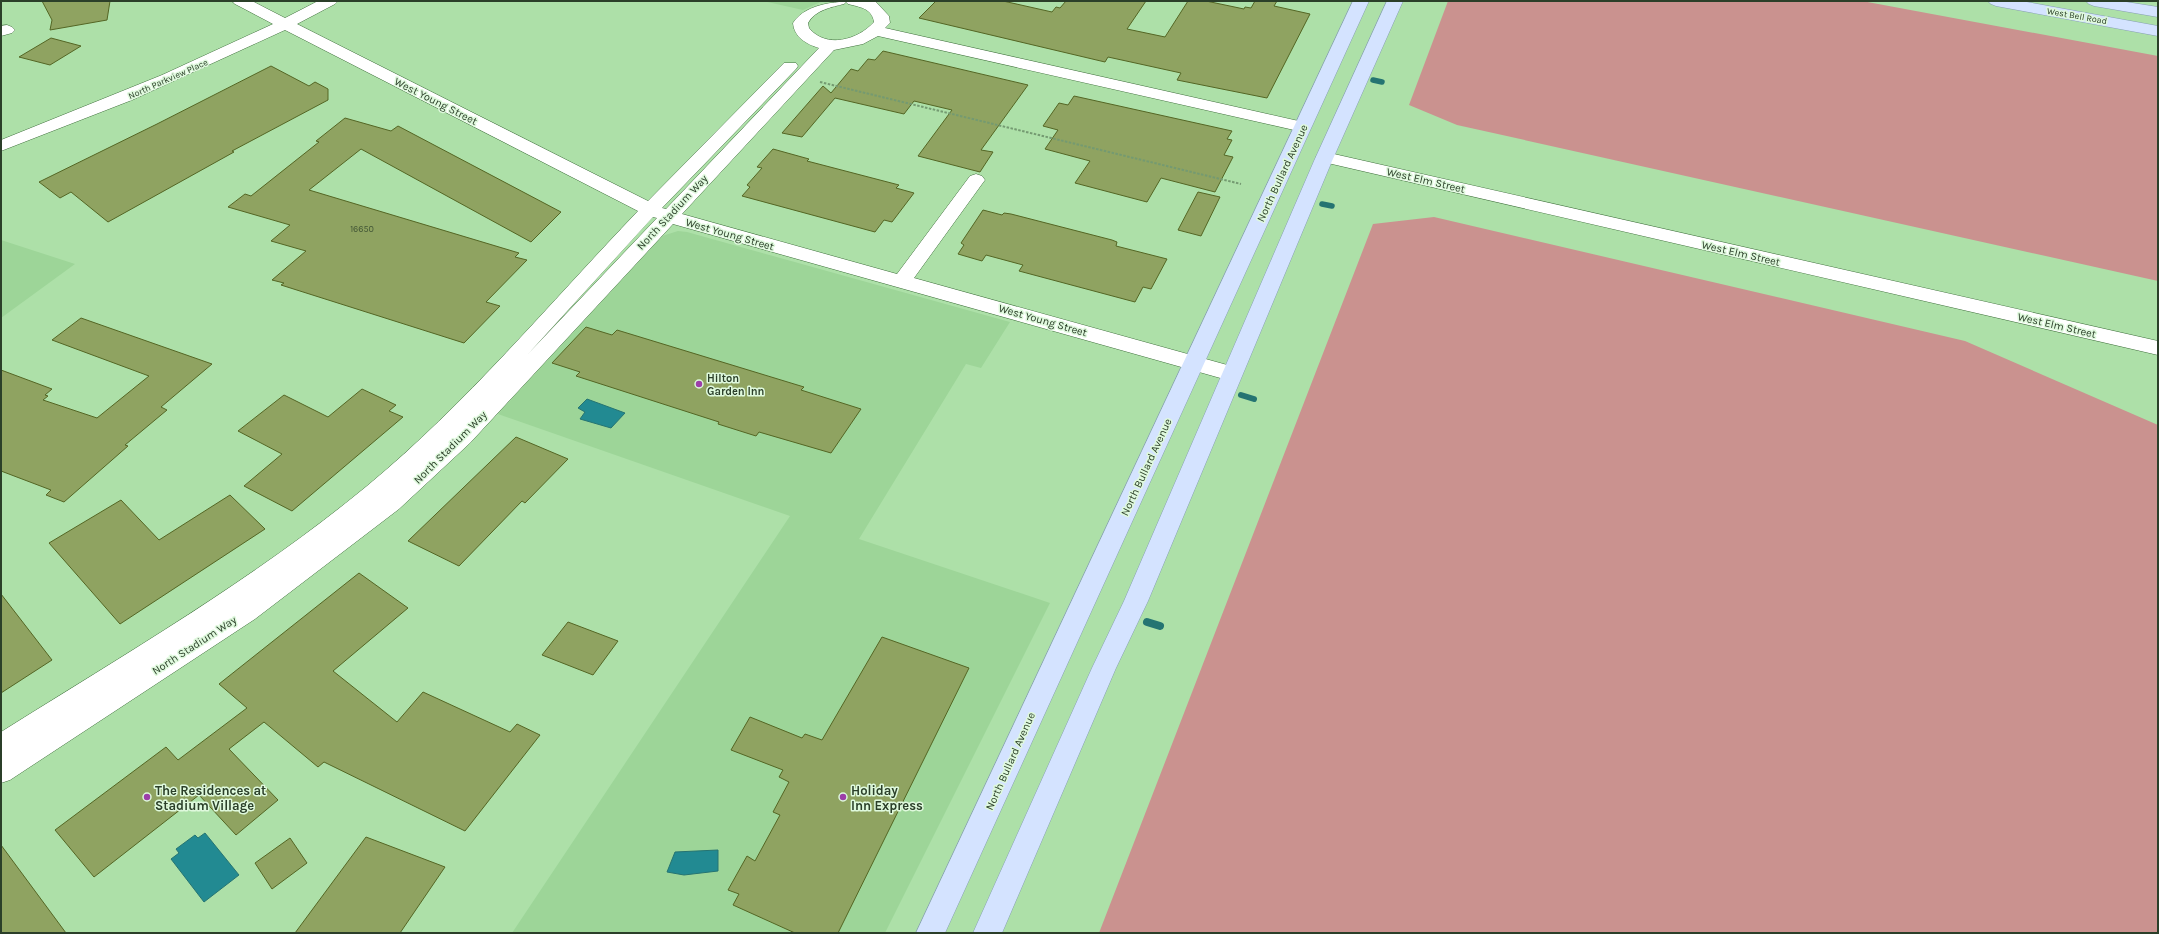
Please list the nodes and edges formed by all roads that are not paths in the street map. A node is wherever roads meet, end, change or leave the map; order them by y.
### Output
1 (240, 1) edge
2 (330, 1) edge
3 (840, 1) edge
4 (1361, 1) edge
5 (1396, 1) edge
6 (1996, 1) edge
7 (2094, 1) edge
8 (861, 2) edge
9 (2158, 12) edge
10 (285, 24) junction
11 (876, 31) junction
12 (2158, 31) edge
13 (823, 43) junction
14 (1303, 127) junction
15 (1, 146) edge
16 (1324, 157) junction
17 (976, 180) dead end
18 (659, 213) junction
19 (902, 281) junction
20 (2158, 348) edge
21 (1194, 363) junction
22 (1231, 373) junction
23 (1, 746) edge
24 (1, 771) edge
25 (930, 933) edge
26 (987, 933) edge

1 - 10 street, West Young Street
2 - 10 street, North Parkview Place
3 - 13 street
4 - 14 main road, North Bullard Avenue
5 - 16 main road
6 - 12 main road, West Bell Road
7 - 9 main road, West Bell Road
8 - 11 street
10 - 15 street, North Parkview Place
10 - 18 street, West Young Street
11 - 13 street
11 - 14 street
13 - 18 street, North Stadium Way
14 - 21 main road, North Bullard Avenue
16 - 20 street, West Elm Street
16 - 22 main road
17 - 19 street
18 - 19 street, West Young Street
18 - 23 street, North Stadium Way
18 - 24 street, North Stadium Way
19 - 21 street, West Young Street
21 - 22 street, West Young Street
21 - 25 main road, North Bullard Avenue
22 - 26 main road

